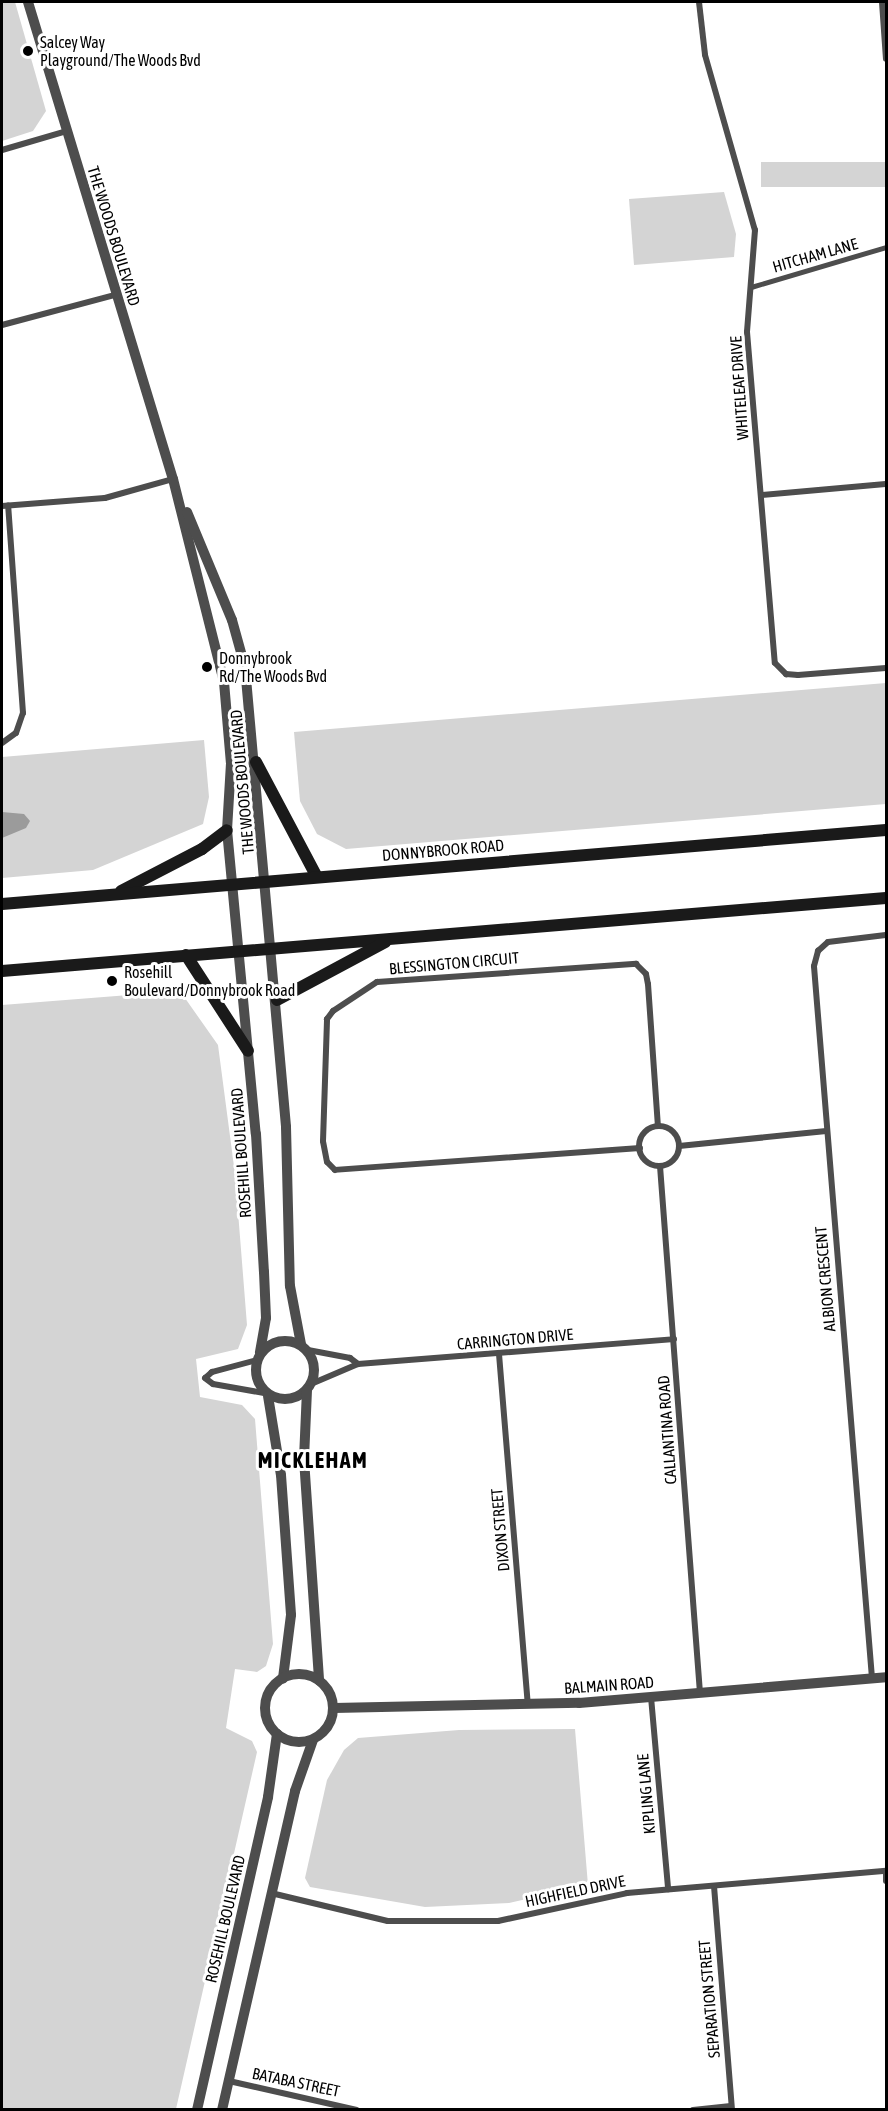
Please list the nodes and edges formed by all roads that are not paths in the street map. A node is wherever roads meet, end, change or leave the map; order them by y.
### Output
1 (28, 2) edge
2 (699, 2) edge
3 (882, 2) edge
4 (886, 59) edge
5 (67, 131) junction
6 (2, 150) edge
7 (886, 247) edge
8 (751, 287) junction
9 (115, 295) junction
10 (2, 325) edge
11 (173, 479) junction
12 (886, 484) edge
13 (761, 495) junction
14 (5, 506) edge
15 (886, 668) edge
16 (2, 744) edge
17 (256, 762) junction
18 (227, 830) junction
19 (886, 830) edge
20 (317, 877) junction
21 (266, 881) junction
22 (232, 884) junction
23 (114, 894) junction
24 (886, 898) edge
25 (2, 904) edge
26 (886, 935) edge
27 (392, 938) junction
28 (271, 949) junction
29 (238, 951) junction
30 (186, 956) junction
31 (2, 971) edge
32 (277, 999) junction
33 (248, 1051) junction
34 (658, 1126) junction
35 (826, 1131) junction
36 (680, 1146) junction
37 (640, 1148) junction
38 (660, 1166) junction
39 (675, 1339) junction
40 (304, 1347) junction
41 (500, 1354) junction
42 (258, 1356) junction
43 (358, 1364) junction
44 (309, 1387) junction
45 (266, 1394) junction
46 (886, 1677) edge
47 (283, 1678) junction
48 (872, 1678) junction
49 (319, 1680) junction
50 (700, 1693) junction
51 (651, 1697) junction
52 (528, 1705) junction
53 (334, 1708) junction
54 (277, 1734) junction
55 (313, 1740) junction
56 (886, 1871) edge
57 (886, 1881) edge
58 (714, 1886) junction
59 (668, 1889) junction
60 (271, 1893) junction
61 (229, 2081) junction
62 (732, 2108) edge
63 (197, 2109) edge
64 (222, 2109) edge
65 (357, 2109) edge
66 (693, 2109) edge

1 - 5 street, THE WOODS BOULEVARD
2 - 8 street, WHITELEAF DRIVE
3 - 4 street
5 - 6 street
5 - 9 street, THE WOODS BOULEVARD
7 - 8 lane, HITCHAM LANE
8 - 13 street, WHITELEAF DRIVE
9 - 10 street
9 - 11 street, THE WOODS BOULEVARD
11 - 14 street
11 - 17 street, THE WOODS BOULEVARD
11 - 18 street, THE WOODS BOULEVARD
12 - 13 street
13 - 15 street, WHITELEAF DRIVE
14 - 16 street
17 - 20 main road
17 - 21 street, THE WOODS BOULEVARD
18 - 22 street, THE WOODS BOULEVARD
18 - 23 main road
19 - 20 main road, DONNYBROOK ROAD
20 - 21 main road, DONNYBROOK ROAD
21 - 22 main road, DONNYBROOK ROAD
21 - 28 street, THE WOODS BOULEVARD
22 - 23 main road, DONNYBROOK ROAD
22 - 29 street, THE WOODS BOULEVARD
23 - 25 main road, DONNYBROOK ROAD
24 - 27 main road
26 - 35 street, ALBION CRESCENT
27 - 28 main road
27 - 32 main road
28 - 29 main road
28 - 32 street
29 - 30 main road
29 - 33 street, ROSEHILL BOULEVARD
30 - 31 main road
30 - 33 main road
32 - 40 street
33 - 42 street, ROSEHILL BOULEVARD
34 - 36 street
34 - 37 street
34 - 37 street, BLESSINGTON CIRCUIT
35 - 36 street
35 - 48 street, ALBION CRESCENT
36 - 38 street
37 - 38 street
38 - 39 street, CALLANTINA ROAD
39 - 41 street, CARRINGTON DRIVE
39 - 50 street, CALLANTINA ROAD
40 - 42 street
40 - 43 street, CARRINGTON DRIVE
40 - 44 street
41 - 43 street, CARRINGTON DRIVE
41 - 52 street, DIXON STREET
42 - 45 street
42 - 45 street
43 - 44 street, CARRINGTON DRIVE
44 - 45 street
44 - 49 street
45 - 47 street
46 - 48 street, BALMAIN ROAD
47 - 49 street
47 - 54 street
48 - 50 street, BALMAIN ROAD
49 - 53 street
50 - 51 street, BALMAIN ROAD
51 - 52 street, BALMAIN ROAD
51 - 59 street, KIPLING LANE
52 - 53 street, BALMAIN ROAD
53 - 55 street
54 - 55 street
54 - 63 street, ROSEHILL BOULEVARD
55 - 60 street
56 - 57 street
56 - 58 street, HIGHFIELD DRIVE
58 - 59 street, HIGHFIELD DRIVE
58 - 62 street, SEPARATION STREET
59 - 60 street, HIGHFIELD DRIVE
60 - 61 street
61 - 64 street
61 - 65 street, BATABA STREET
62 - 66 street

